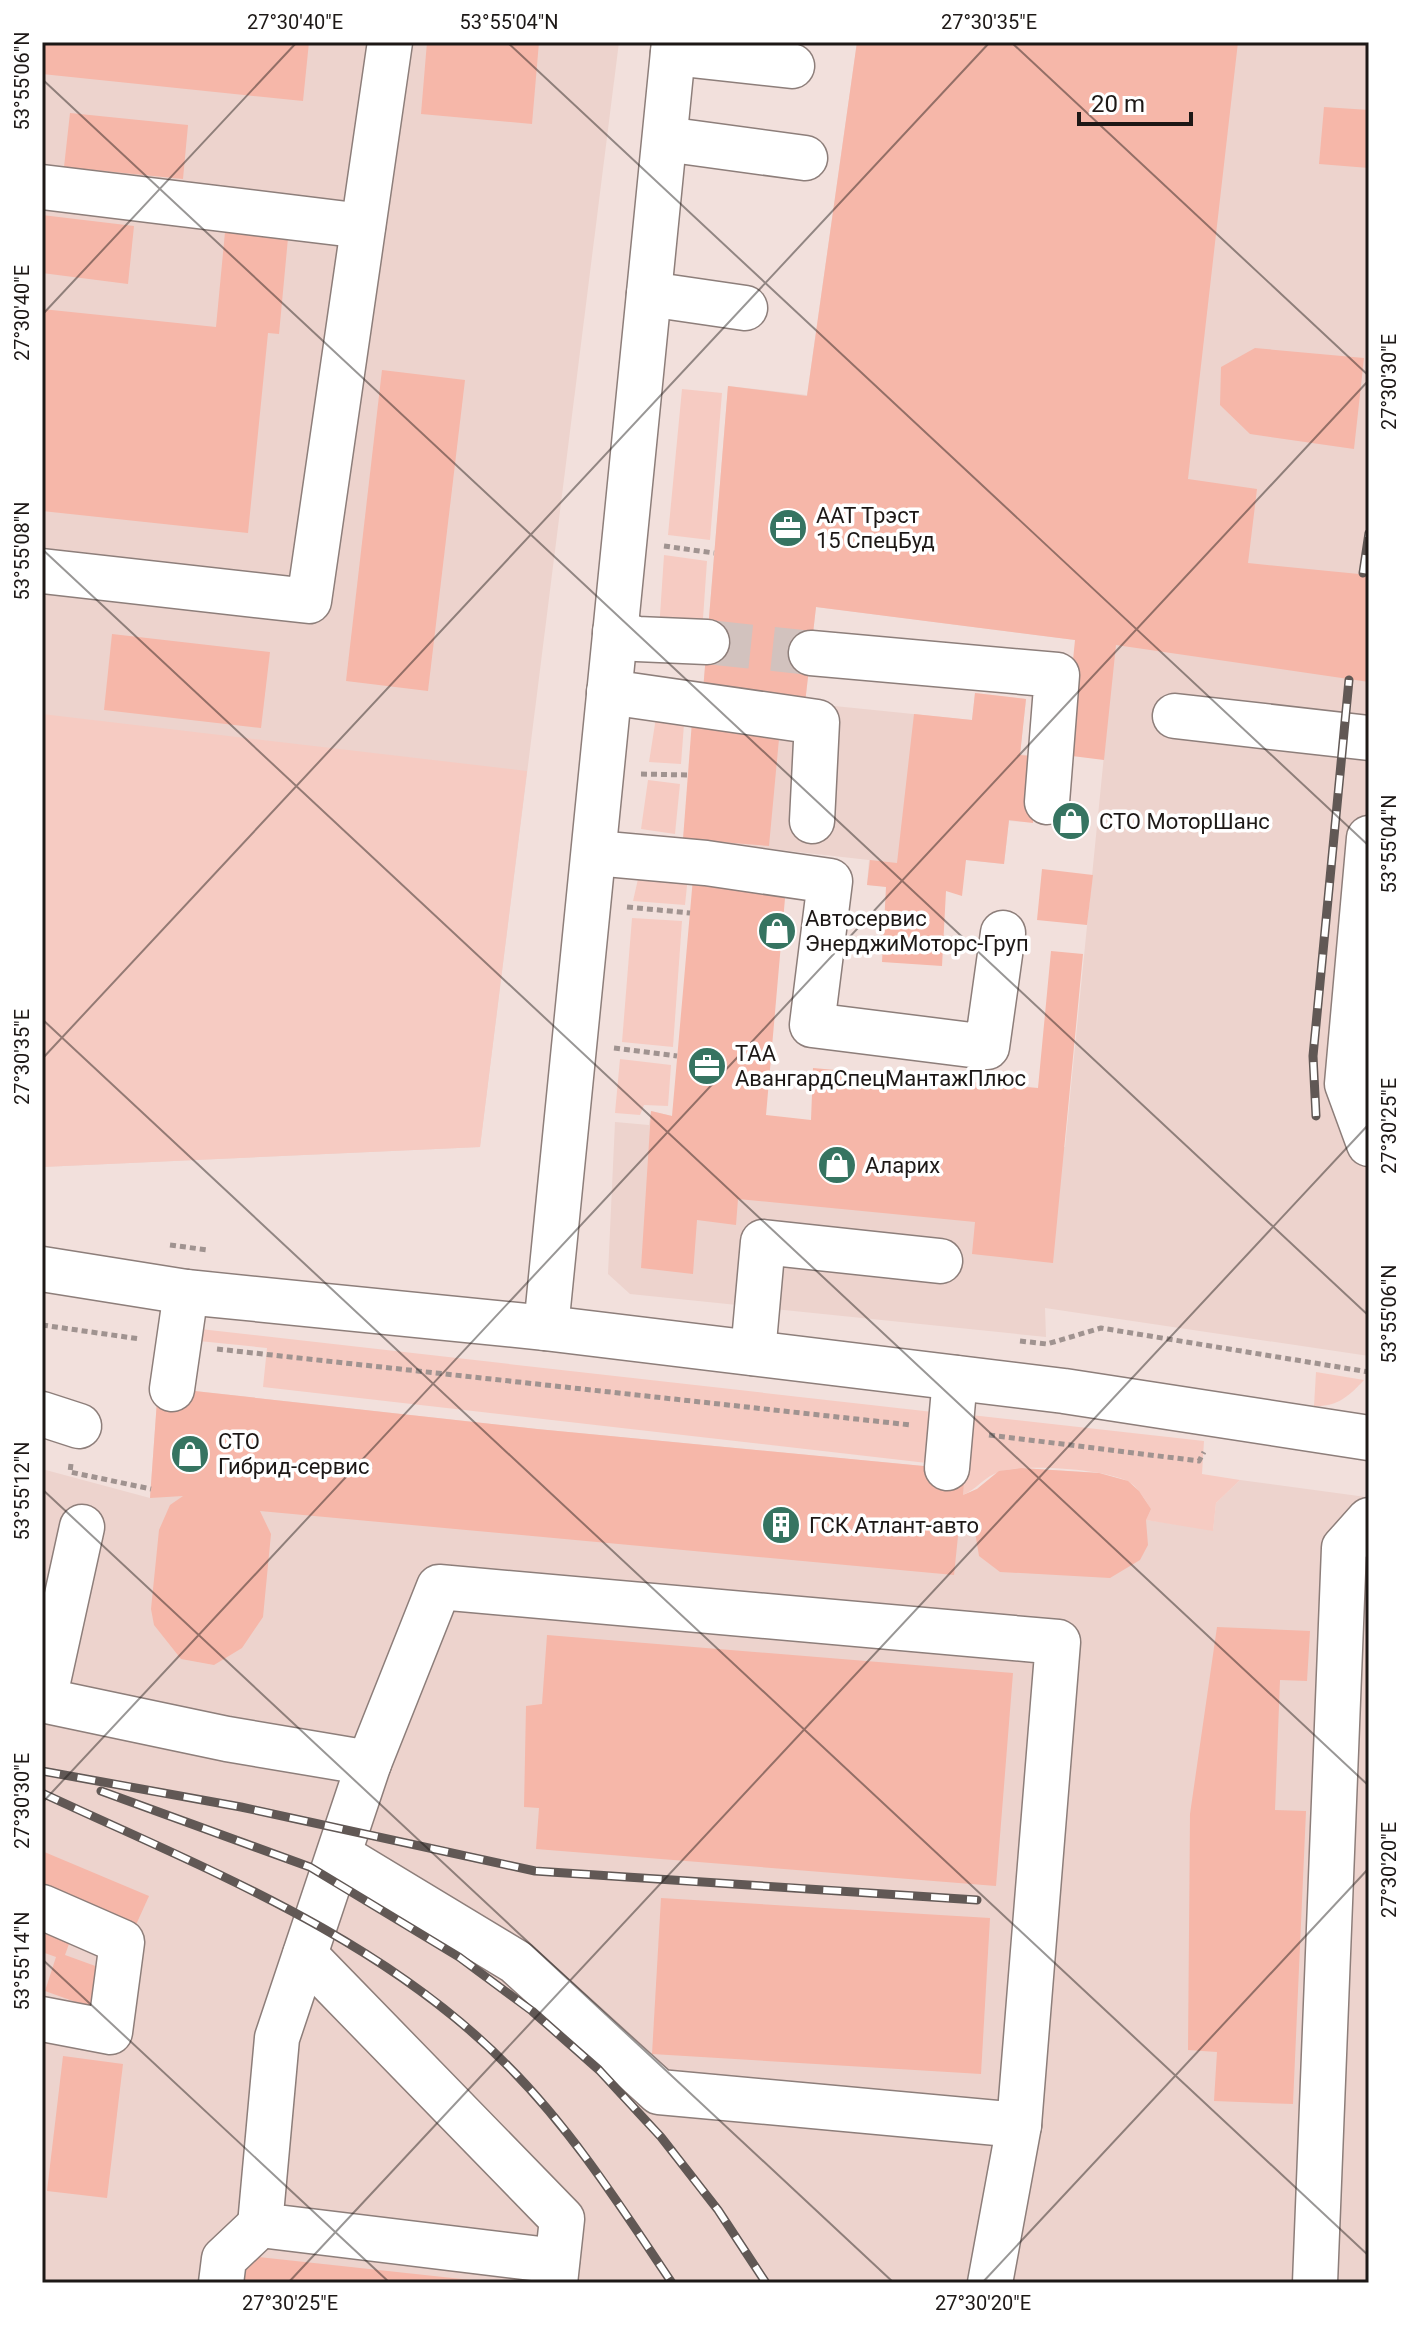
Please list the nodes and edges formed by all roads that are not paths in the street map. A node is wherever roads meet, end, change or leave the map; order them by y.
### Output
1 (390, 42) edge
2 (673, 48) edge
3 (792, 66) dead end
4 (665, 139) junction
5 (805, 158) dead end
6 (42, 187) edge
7 (363, 226) junction
8 (649, 294) junction
9 (745, 308) dead end
10 (42, 571) edge
11 (615, 632) junction
12 (707, 642) tunnel mouth
13 (811, 653) tunnel mouth
14 (609, 692) junction
15 (1175, 716) dead end
16 (1369, 738) edge
17 (1047, 802) dead end
18 (812, 821) dead end
19 (1369, 838) edge
20 (595, 853) junction
21 (1003, 933) dead end
22 (1369, 1144) edge
23 (940, 1261) dead end
24 (42, 1269) edge
25 (186, 1292) junction
26 (546, 1328) junction
27 (753, 1353) junction
28 (955, 1378) junction
29 (172, 1389) dead end
30 (1369, 1438) edge
31 (949, 1449) road end
32 (1369, 1520) edge
33 (82, 1527) dead end
34 (43, 1700) edge
35 (369, 1763) junction
36 (339, 1855) junction
37 (42, 1907) edge
38 (305, 1955) junction
39 (42, 2019) edge
40 (1019, 2125) junction
41 (260, 2225) junction
42 (556, 2272) edge
43 (221, 2283) edge
44 (990, 2283) edge
45 (1315, 2283) edge

1 - 7 street
2 - 3 street
2 - 4 street
4 - 5 street
4 - 8 street
6 - 7 street
7 - 10 street
8 - 9 street
8 - 11 street
11 - 12 street
11 - 14 street
13 - 17 street
14 - 18 street
14 - 20 street
15 - 16 street
19 - 22 street
20 - 21 street
20 - 26 street
23 - 27 street
24 - 25 street
25 - 26 street
25 - 29 street
26 - 27 street
27 - 28 street
28 - 30 street
28 - 31 street
32 - 45 street
33 - 34 street
34 - 35 street
35 - 36 street
35 - 40 street
36 - 38 street
36 - 40 street
37 - 39 street
38 - 41 street
38 - 42 street
40 - 44 street
41 - 42 street
41 - 43 street

